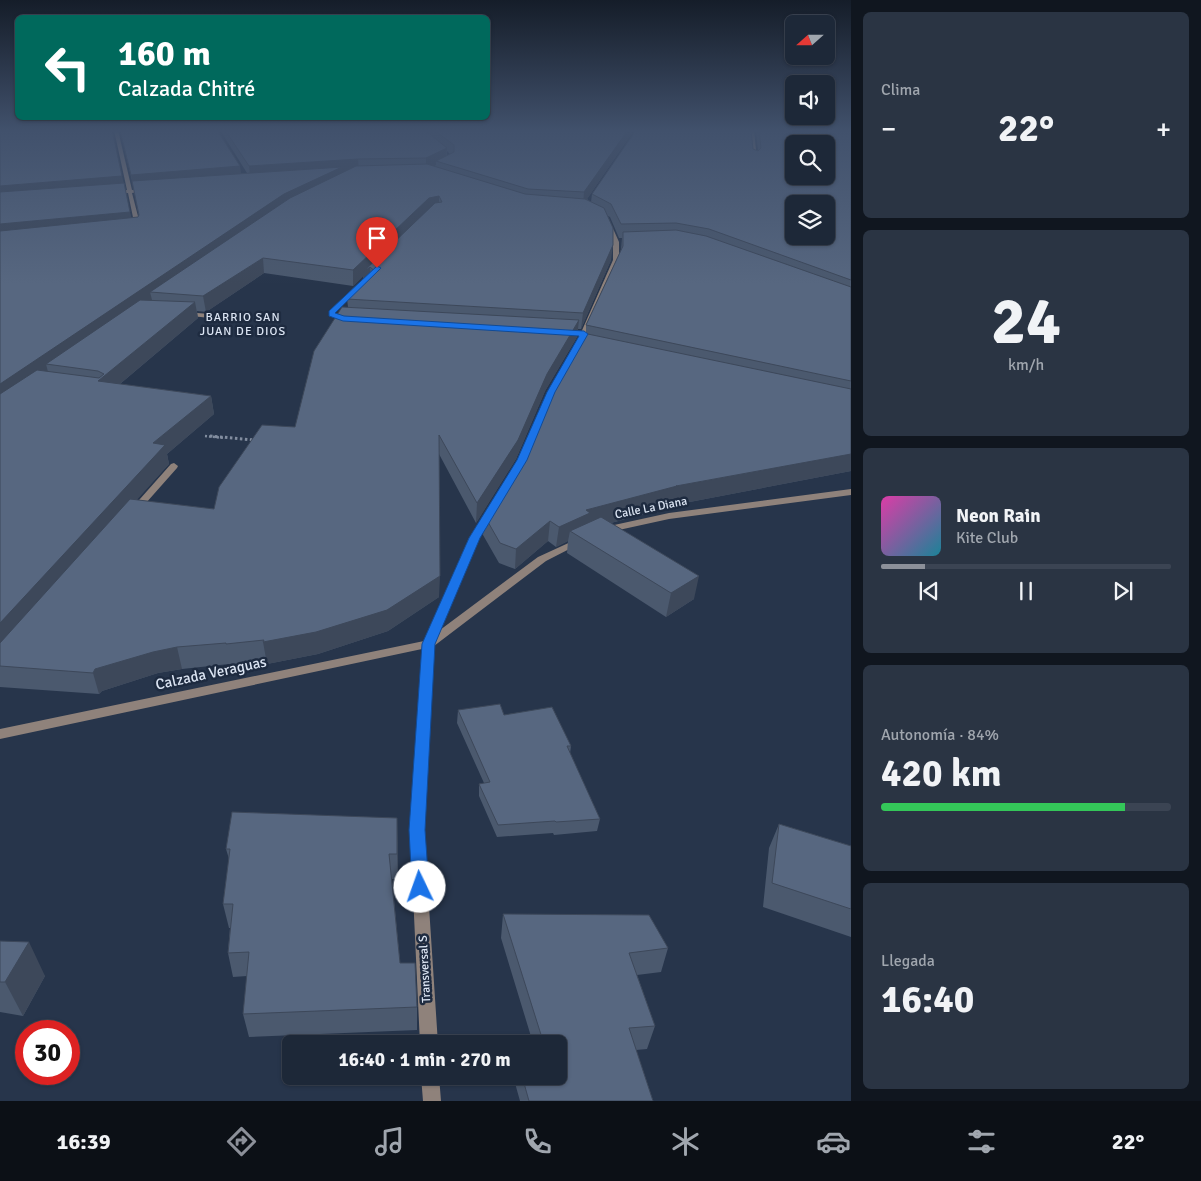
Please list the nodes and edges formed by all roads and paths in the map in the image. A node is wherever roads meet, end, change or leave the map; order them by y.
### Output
1 (129, 181) edge
2 (150, 190) edge
3 (131, 191) junction
4 (103, 194) edge
5 (600, 214) edge
6 (128, 229) edge
7 (616, 242) junction
8 (626, 242) edge
9 (377, 268) edge
10 (172, 314) edge
11 (210, 316) dead end
12 (352, 319) edge
13 (575, 333) edge
14 (584, 334) junction
15 (578, 344) junction
16 (588, 347) edge
17 (574, 352) edge
18 (205, 436) dead end
19 (262, 440) edge
20 (174, 466) dead end
21 (851, 492) edge
22 (493, 507) edge
23 (130, 515) edge
24 (428, 644) junction
25 (0, 734) edge
26 (428, 1035) edge
27 (431, 1085) edge
28 (432, 1101) edge

1 - 3 street
2 - 3 street
3 - 4 street
3 - 6 street
5 - 7 street
7 - 8 street
7 - 14 street
9 - 12 street
10 - 11 street
13 - 14 street
14 - 15 street
15 - 16 street
15 - 17 street
18 - 19 path
20 - 23 street
21 - 24 street, Calle La Diana
22 - 24 street, Transversal S
24 - 25 street, Calzada Veraguas
24 - 26 street, Transversal S
27 - 28 street

